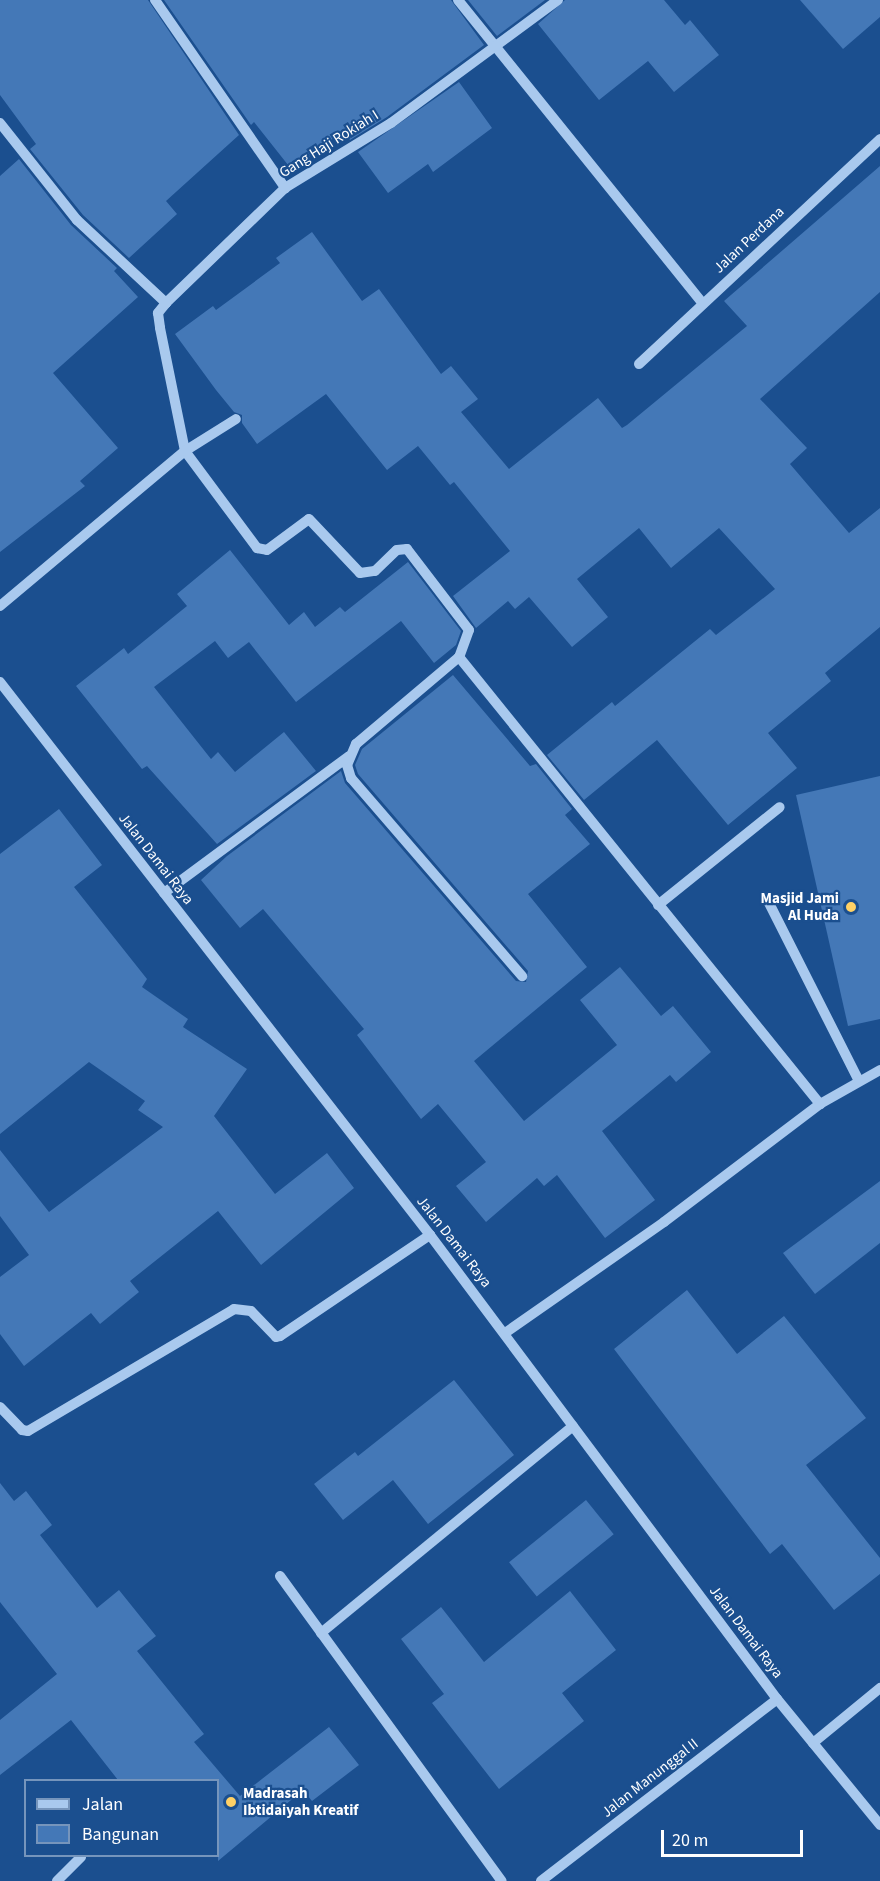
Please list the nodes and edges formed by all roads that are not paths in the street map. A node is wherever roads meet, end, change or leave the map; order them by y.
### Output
1 (155, 0) edge
2 (458, 0) edge
3 (558, 0) edge
4 (494, 49) junction
5 (0, 123) edge
6 (880, 139) edge
7 (285, 188) junction
8 (166, 303) junction
9 (703, 304) junction
10 (639, 364) dead end
11 (236, 419) dead end
12 (185, 451) junction
13 (0, 606) edge
14 (459, 657) junction
15 (0, 682) edge
16 (350, 756) junction
17 (780, 807) dead end
18 (164, 893) junction
19 (769, 903) dead end
20 (658, 905) junction
21 (522, 976) dead end
22 (880, 1070) edge
23 (858, 1079) junction
24 (820, 1104) junction
25 (430, 1235) junction
26 (505, 1333) junction
27 (0, 1407) edge
28 (573, 1426) junction
29 (280, 1576) dead end
30 (321, 1633) junction
31 (880, 1688) edge
32 (777, 1699) junction
33 (813, 1743) junction
34 (880, 1825) edge
35 (81, 1857) edge
36 (57, 1881) edge
37 (502, 1881) edge
38 (541, 1881) edge

1 - 7 street
2 - 4 street
3 - 4 street, Gang Haji Rokiah I
4 - 7 street, Gang Haji Rokiah I
4 - 9 street
5 - 8 street
6 - 9 street, Jalan Perdana
7 - 8 street, Gang Haji Rokiah I
8 - 12 street
9 - 10 street, Jalan Perdana
11 - 12 street
12 - 13 street
12 - 14 street
14 - 16 street
14 - 20 street
15 - 18 street, Jalan Damai Raya
16 - 18 street
16 - 21 street
17 - 20 street
18 - 25 street, Jalan Damai Raya
19 - 23 street
20 - 24 street
22 - 23 street
23 - 24 street
24 - 26 street
25 - 26 street, Jalan Damai Raya
25 - 27 street
26 - 28 street, Jalan Damai Raya
28 - 30 street
28 - 32 street, Jalan Damai Raya
29 - 30 street
30 - 37 street
31 - 33 street
32 - 33 street, Jalan Damai Raya
32 - 38 street, Jalan Manunggal II
33 - 34 street, Jalan Damai Raya
35 - 36 street

